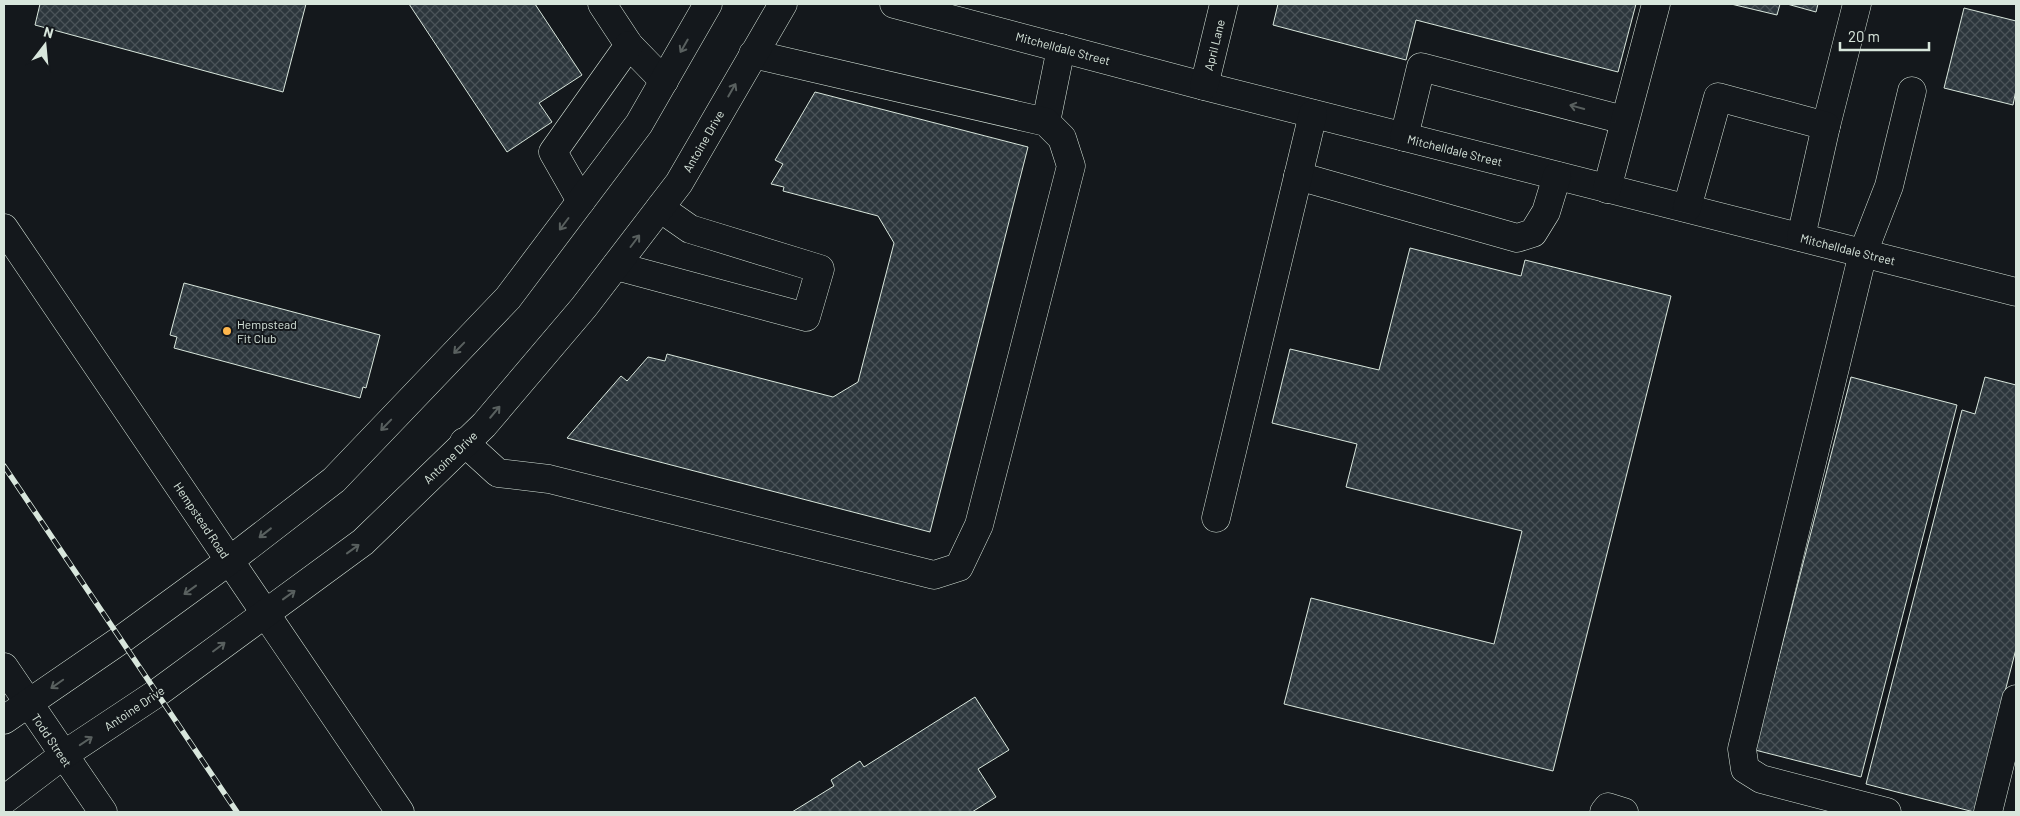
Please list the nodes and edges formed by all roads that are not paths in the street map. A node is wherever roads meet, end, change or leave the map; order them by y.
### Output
1 (602, 4) edge
2 (708, 4) edge
3 (784, 4) edge
4 (1224, 4) edge
5 (1656, 4) edge
6 (1857, 4) edge
7 (907, 5) edge
8 (629, 45) junction
9 (1061, 48) junction
10 (753, 54) junction
11 (664, 81) junction
12 (1204, 86) junction
13 (1912, 91) dead end
14 (1313, 114) junction
15 (1624, 120) junction
16 (1046, 122) junction
17 (1826, 126) junction
18 (1404, 136) junction
19 (1298, 176) junction
20 (1557, 176) junction
21 (1607, 188) junction
22 (581, 201) junction
23 (660, 208) junction
24 (1687, 208) junction
25 (4, 228) edge
26 (1801, 238) junction
27 (1863, 253) junction
28 (616, 266) junction
29 (2016, 292) edge
30 (464, 442) junction
31 (1216, 518) dead end
32 (229, 561) junction
33 (266, 612) junction
34 (4, 667) edge
35 (2016, 699) edge
36 (28, 704) junction
37 (4, 720) edge
38 (62, 756) junction
39 (4, 800) edge
40 (103, 812) edge
41 (400, 812) edge
42 (1604, 812) edge
43 (1624, 812) edge
44 (1887, 812) edge
45 (1988, 812) edge

1 - 8 main road
2 -> 11 main road
3 - 10 main road, Antoine Drive
4 - 12 main road, April Lane
5 - 15 main road
6 - 17 main road
7 - 9 main road, Mitchelldale Street
8 - 11 main road
8 - 22 main road
9 - 12 main road, Mitchelldale Street
9 - 16 main road
10 - 16 main road
23 -> 10 main road, Antoine Drive
11 - 22 main road
12 - 14 main road, Mitchelldale Street
13 - 27 main road
14 - 18 main road, Mitchelldale Street
14 - 19 main road
15 -> 18 main road
15 - 21 main road
16 - 30 main road
17 - 24 main road
17 - 26 main road
18 - 20 main road, Mitchelldale Street
19 - 20 main road
19 - 31 main road
20 - 21 main road, Mitchelldale Street
21 - 24 main road, Mitchelldale Street
22 -> 32 main road
28 -> 23 main road, Antoine Drive
23 - 28 main road
24 - 26 main road, Mitchelldale Street
25 - 32 main road, Hempstead Road
26 - 27 main road, Mitchelldale Street
27 - 29 main road, Mitchelldale Street
27 - 44 main road
30 -> 28 main road, Antoine Drive
33 -> 30 main road, Antoine Drive
32 - 33 main road, Hempstead Road
32 -> 36 main road
38 -> 33 main road, Antoine Drive
33 - 41 main road, Hempstead Road
34 - 36 main road, Todd Street
35 - 45 main road
36 - 37 main road
36 - 38 main road, Todd Street
38 - 39 main road, Antoine Drive
38 - 40 main road, Todd Street
42 - 43 main road

